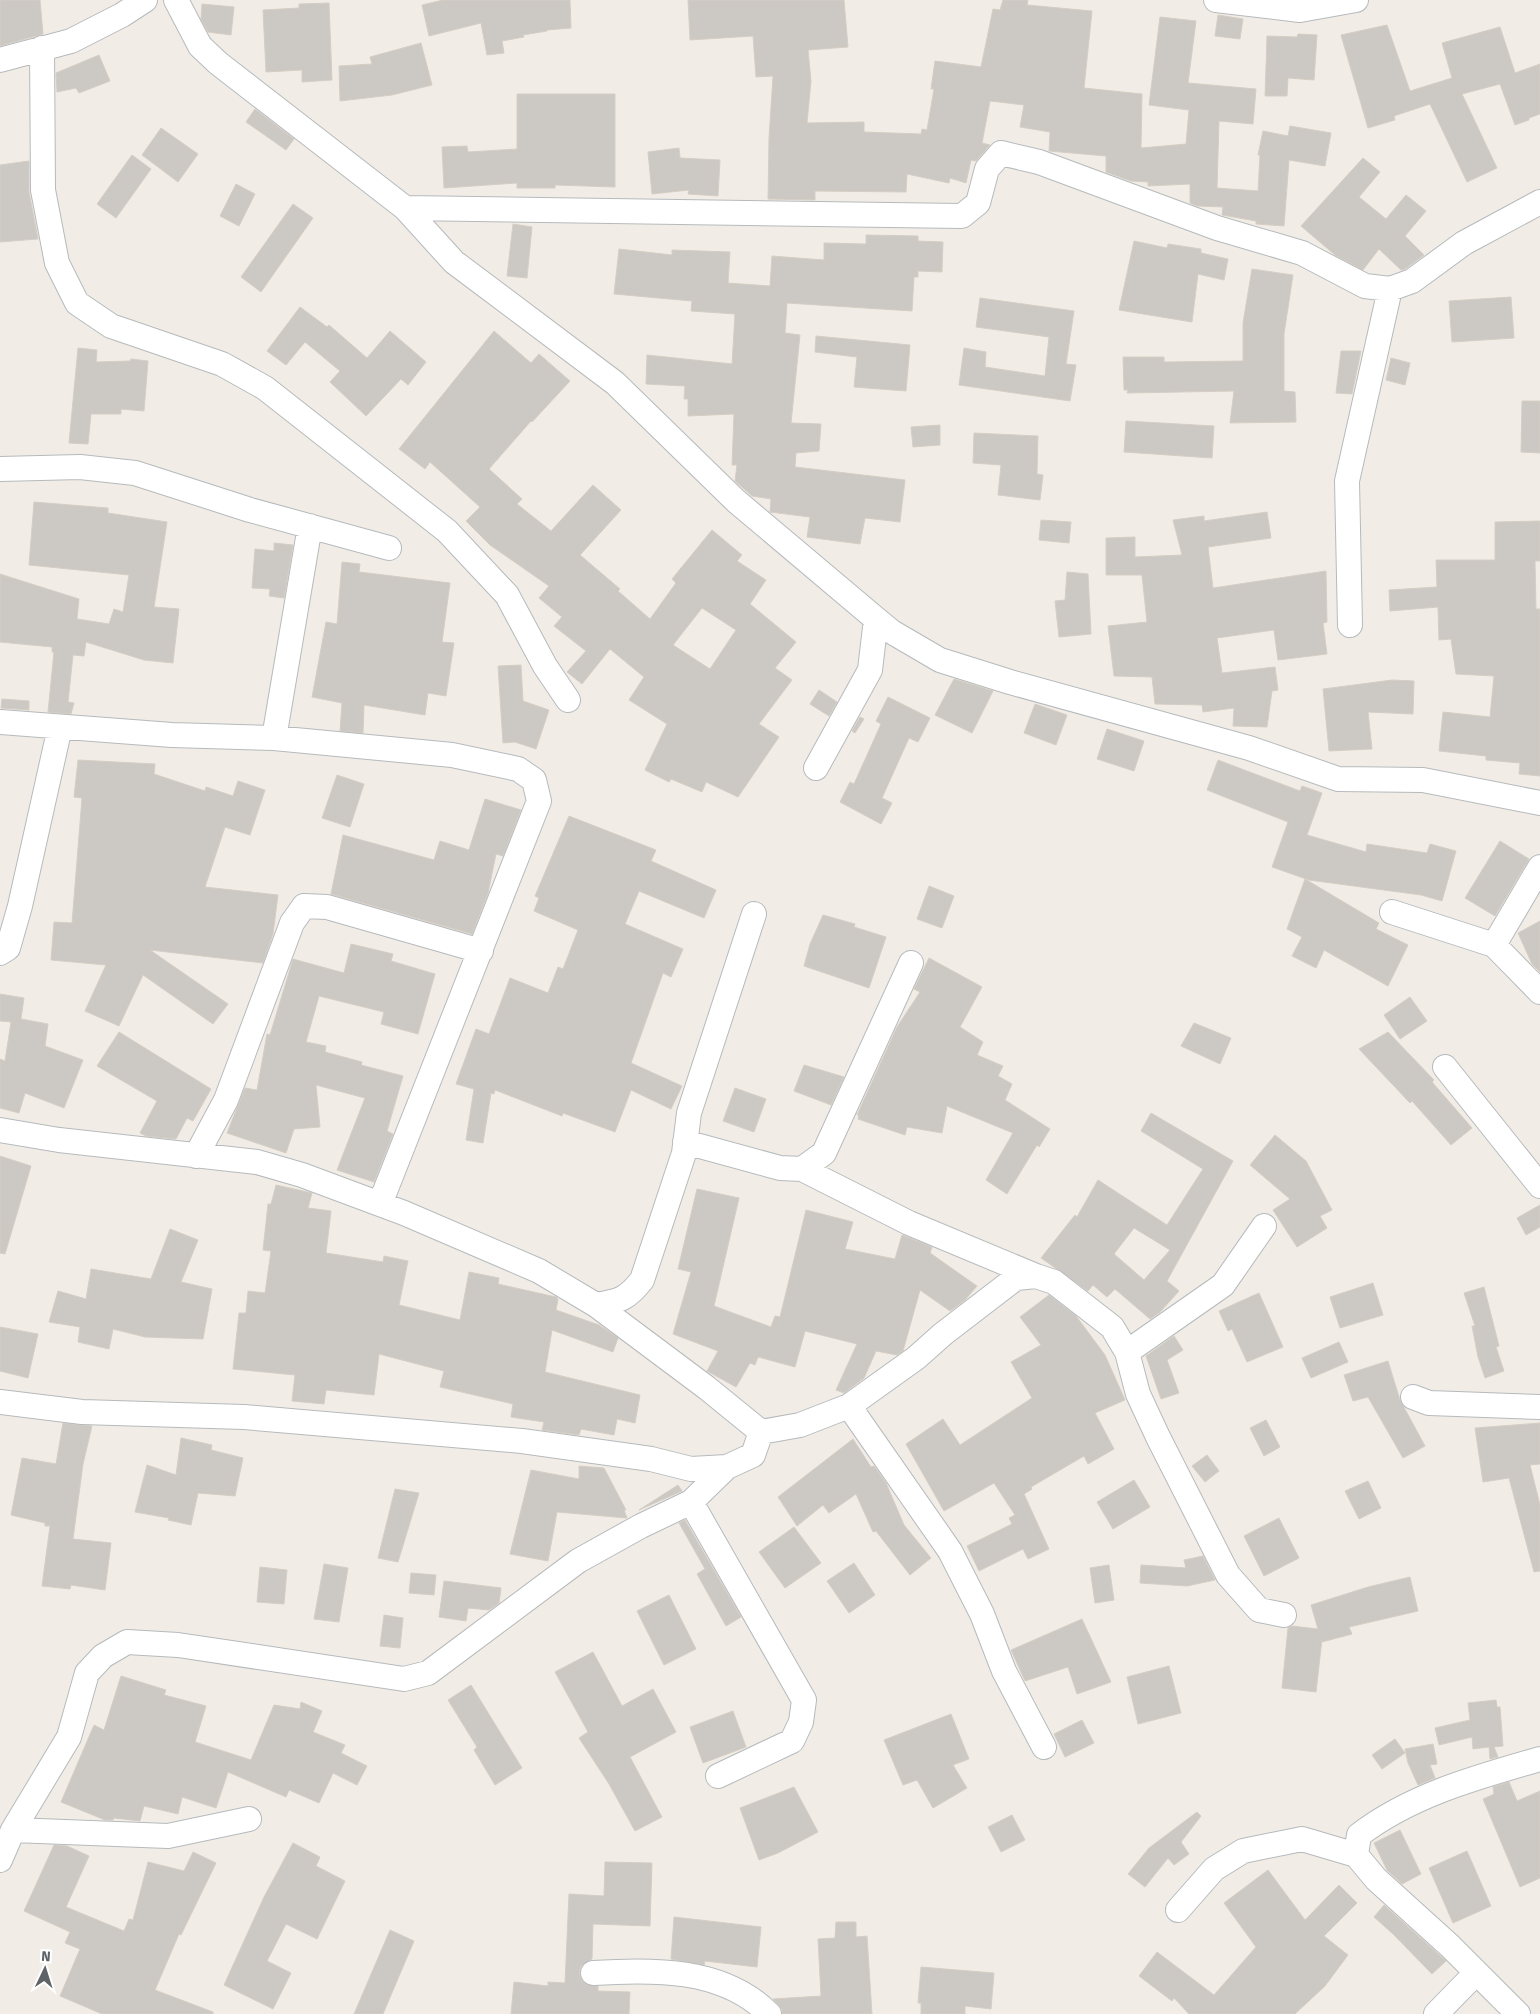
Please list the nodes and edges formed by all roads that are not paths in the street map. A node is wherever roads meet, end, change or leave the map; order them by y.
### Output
1 (145, 0) edge
2 (176, 0) edge
3 (1216, 0) edge
4 (1356, 0) edge
5 (1246, 2) edge
6 (42, 48) junction
7 (0, 60) edge
8 (1540, 202) edge
9 (404, 208) junction
10 (1390, 289) junction
11 (0, 469) edge
12 (310, 526) junction
13 (389, 548) dead end
14 (876, 619) junction
15 (1350, 625) dead end
16 (568, 700) dead end
17 (0, 722) edge
18 (60, 727) junction
19 (274, 738) junction
20 (816, 768) dead end
21 (1540, 803) edge
22 (1540, 867) edge
23 (1392, 912) dead end
24 (754, 914) dead end
25 (1494, 945) junction
26 (481, 951) junction
27 (0, 953) edge
28 (911, 963) dead end
29 (1540, 992) edge
30 (1445, 1067) dead end
31 (0, 1130) edge
32 (685, 1142) junction
33 (196, 1156) junction
34 (802, 1169) junction
35 (1540, 1186) edge
36 (380, 1204) junction
37 (1264, 1226) dead end
38 (1036, 1276) junction
39 (596, 1305) junction
40 (1127, 1352) junction
41 (1412, 1397) dead end
42 (0, 1402) edge
43 (849, 1406) junction
44 (1540, 1407) edge
45 (761, 1432) junction
46 (727, 1467) junction
47 (691, 1502) junction
48 (1284, 1615) dead end
49 (1044, 1747) dead end
50 (1540, 1759) edge
51 (718, 1776) dead end
52 (249, 1819) dead end
53 (14, 1830) junction
54 (1356, 1855) junction
55 (0, 1860) edge
56 (1178, 1910) dead end
57 (1476, 1972) junction
58 (593, 1973) dead end
59 (769, 2014) edge
60 (1436, 2014) edge
61 (1518, 2014) edge

1 - 6 street
2 - 9 street
3 - 5 street
4 - 5 street
6 - 7 street
6 - 16 street
8 - 10 street
9 - 10 street
9 - 14 street
10 - 15 street
11 - 12 street
12 - 13 street
12 - 19 street
14 - 20 street
14 - 21 street
17 - 18 street
18 - 19 street
18 - 27 street
19 - 26 street
22 - 25 street
23 - 25 street
24 - 32 street
25 - 29 street
26 - 33 street
26 - 36 street
28 - 34 street
30 - 35 street
31 - 33 street
32 - 34 street
32 - 39 street
33 - 36 street
34 - 38 street
36 - 39 street
37 - 40 street
38 - 40 street
38 - 43 street
39 - 45 street
40 - 48 street
41 - 44 street
42 - 46 street
43 - 45 street
43 - 49 street
45 - 46 street
46 - 47 street
47 - 51 street
47 - 53 street
50 - 54 street
52 - 53 street
53 - 55 street
54 - 56 street
54 - 57 street
57 - 60 street
57 - 61 street
58 - 59 street

